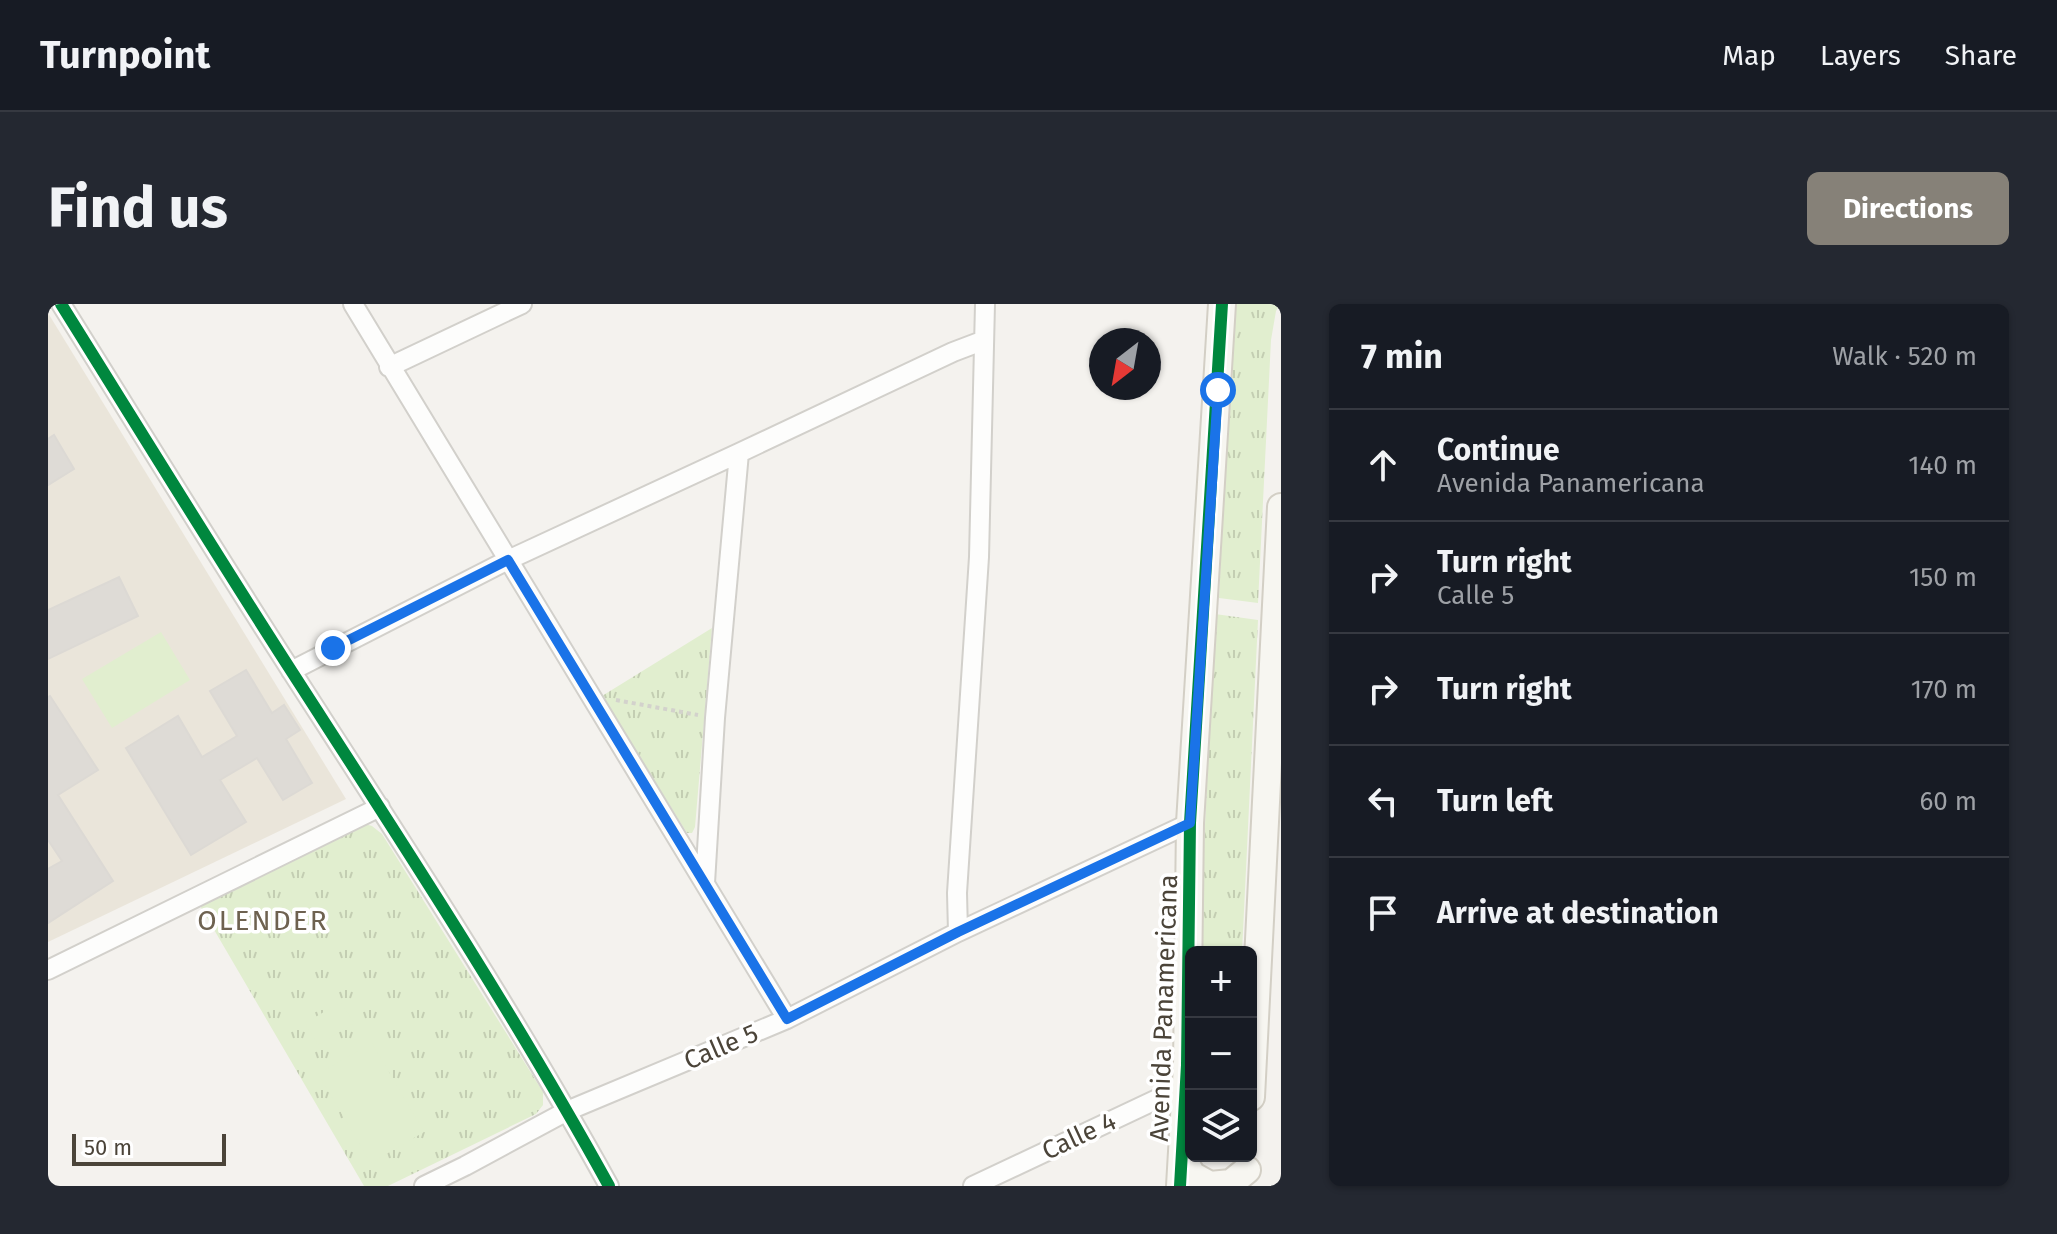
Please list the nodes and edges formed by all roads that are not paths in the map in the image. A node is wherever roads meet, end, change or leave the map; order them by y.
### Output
1 (61, 304) edge
2 (353, 304) edge
3 (522, 304) edge
4 (985, 304) edge
5 (1222, 304) edge
6 (982, 341) junction
7 (389, 367) junction
8 (739, 453) junction
9 (1281, 507) edge
10 (508, 560) junction
11 (291, 671) junction
12 (380, 807) junction
13 (1190, 823) junction
14 (705, 883) junction
15 (958, 932) junction
16 (48, 970) edge
17 (1186, 1018) edge
18 (787, 1019) junction
19 (1185, 1086) joint
20 (1251, 1090) edge
21 (567, 1111) junction
22 (1182, 1157) junction
23 (1247, 1171) edge
24 (424, 1186) edge
25 (609, 1186) edge
26 (973, 1186) edge
27 (1180, 1186) edge

1 - 11 street
2 - 7 street
3 - 7 street
4 - 6 street
5 - 13 street, Avenida Panamericana
6 - 8 street
6 - 15 street
7 - 10 street
8 - 10 street
8 - 14 street
9 - 20 street
10 - 11 street
10 - 14 street
11 - 12 street
12 - 16 street
12 - 21 street
13 - 15 street, Calle 5
13 - 17 street, Avenida Panamericana
14 - 18 street
15 - 18 street, Calle 5
18 - 21 street, Calle 5
19 - 22 street, Avenida Panamericana
19 - 26 street, Calle 4
21 - 24 street, Calle 5
21 - 25 street
22 - 23 street
22 - 27 street, Avenida Panamericana

